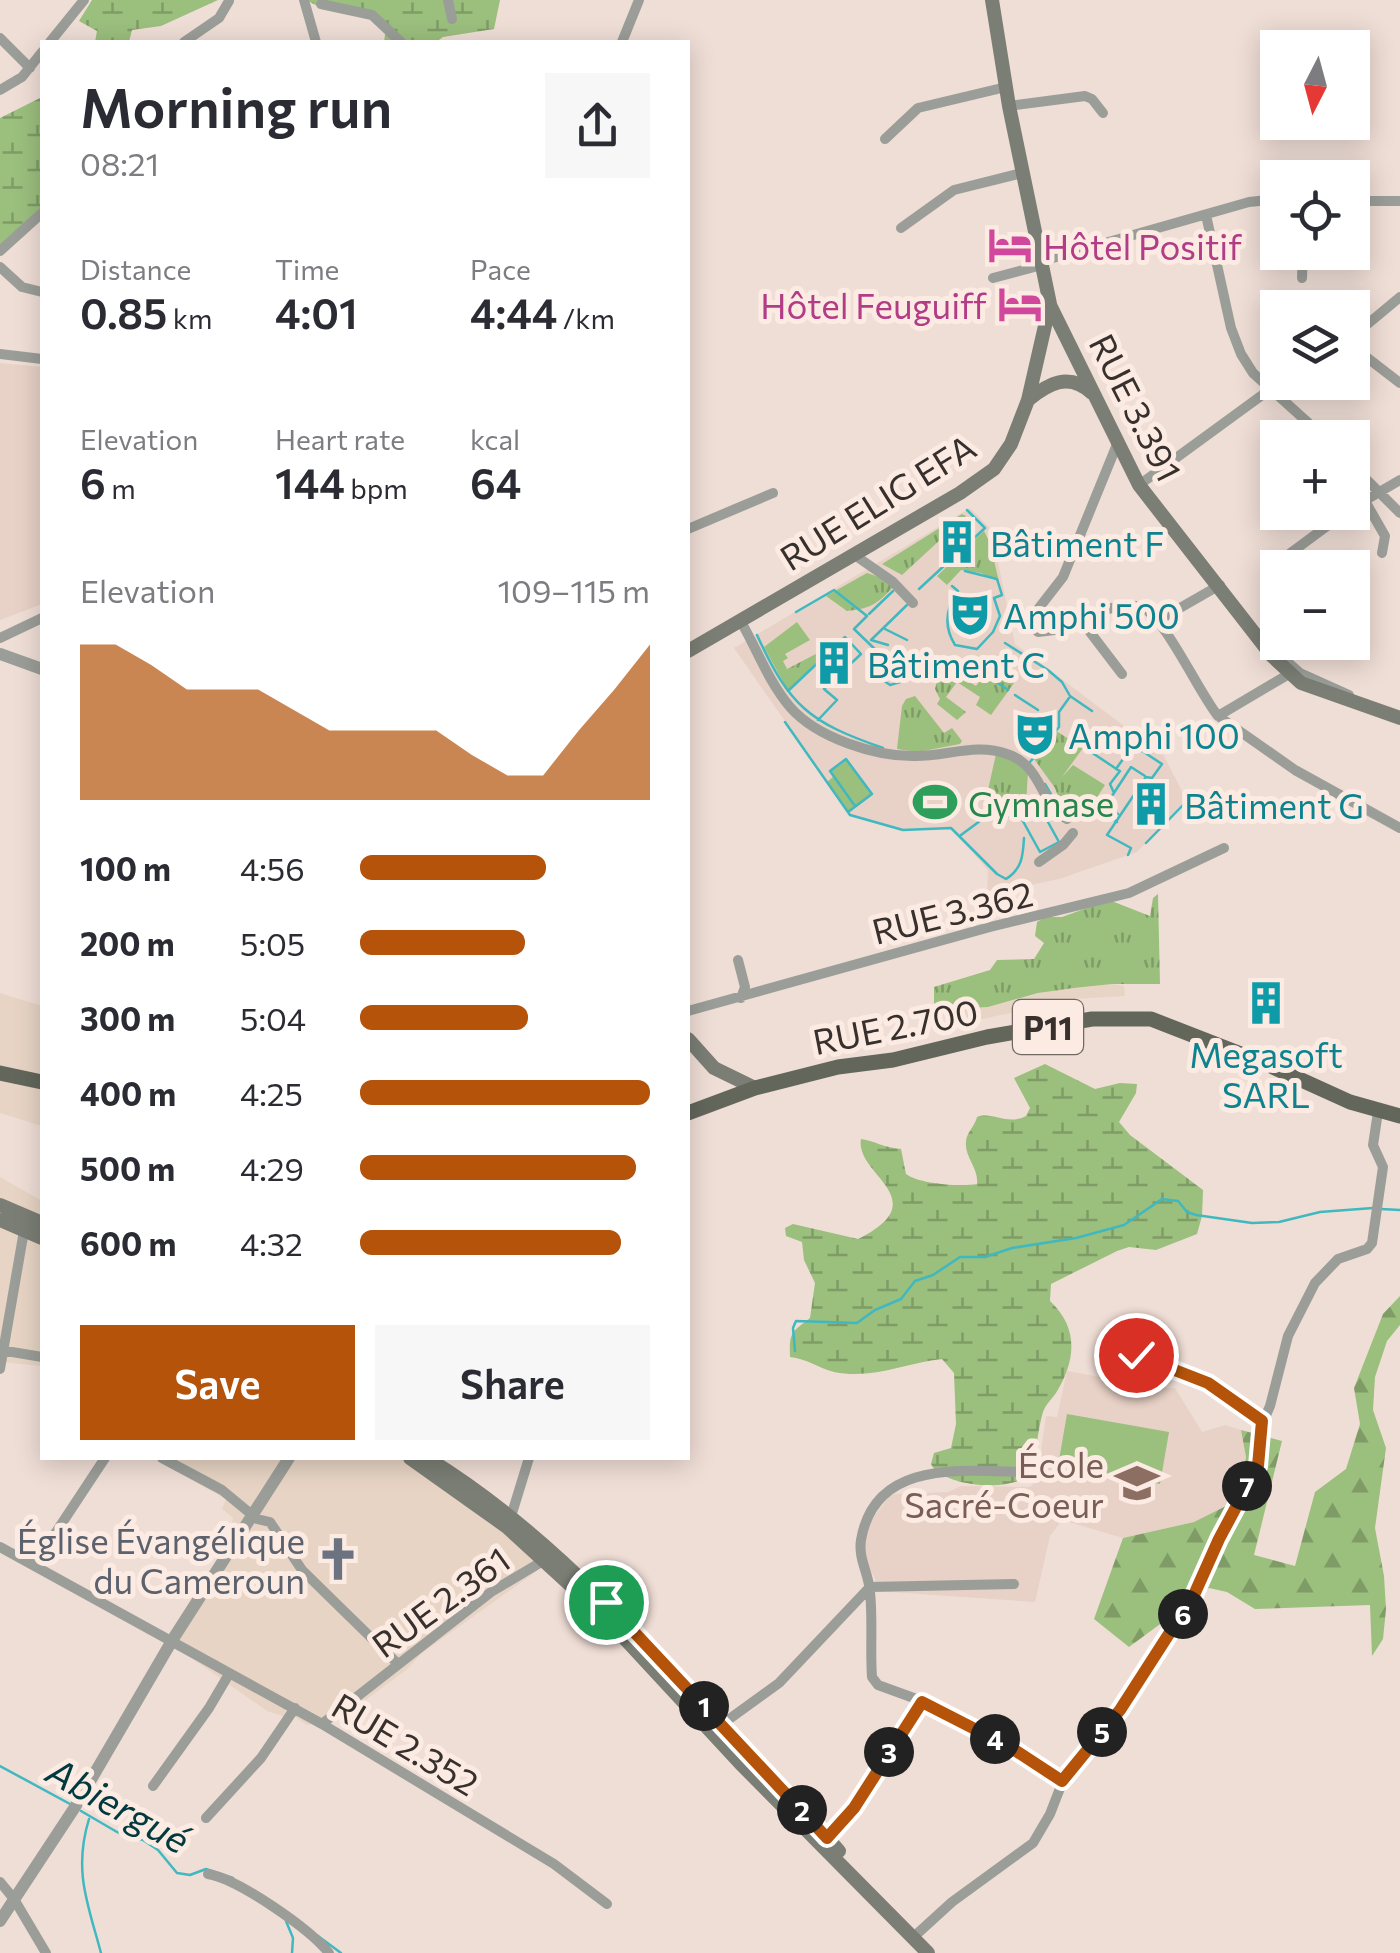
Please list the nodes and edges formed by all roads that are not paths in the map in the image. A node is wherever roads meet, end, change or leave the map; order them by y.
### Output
1 (84, 0) edge
2 (304, 0) edge
3 (448, 0) edge
4 (639, 0) edge
5 (992, 0) edge
6 (229, 1) edge
7 (321, 4) dead end
8 (452, 19) dead end
9 (0, 38) edge
10 (52, 40) edge
11 (187, 40) edge
12 (315, 40) edge
13 (399, 40) edge
14 (623, 40) edge
15 (40, 55) edge
16 (30, 68) junction
17 (1006, 87) junction
18 (0, 90) edge
19 (1009, 106) junction
20 (1103, 113) dead end
21 (885, 139) dead end
22 (1022, 173) junction
23 (1260, 201) edge
24 (1370, 201) edge
25 (1400, 201) edge
26 (40, 215) edge
27 (1206, 215) junction
28 (901, 228) dead end
29 (0, 251) edge
30 (1042, 263) junction
31 (0, 267) edge
32 (1302, 270) edge
33 (993, 278) dead end
34 (1302, 278) dead end
35 (40, 292) edge
36 (1400, 297) edge
37 (1050, 304) junction
38 (1370, 322) edge
39 (0, 354) edge
40 (40, 359) edge
41 (1370, 359) edge
42 (1260, 377) edge
43 (1399, 379) edge
44 (1260, 397) edge
45 (1100, 399) junction
46 (1028, 400) junction
47 (1290, 400) edge
48 (1308, 420) edge
49 (1118, 442) junction
50 (1400, 480) edge
51 (1370, 482) edge
52 (1139, 485) junction
53 (1380, 492) junction
54 (773, 493) dead end
55 (1370, 498) edge
56 (1370, 510) edge
57 (1400, 512) edge
58 (690, 528) edge
59 (1322, 530) edge
60 (1295, 550) edge
61 (1382, 553) dead end
62 (853, 554) junction
63 (1220, 585) junction
64 (913, 603) dead end
65 (1080, 618) junction
66 (40, 619) edge
67 (740, 620) junction
68 (1158, 620) junction
69 (0, 638) edge
70 (690, 650) edge
71 (0, 654) edge
72 (1285, 660) edge
73 (40, 668) edge
74 (1122, 674) dead end
75 (1289, 674) junction
76 (1367, 706) junction
77 (1218, 716) junction
78 (1400, 718) edge
79 (1067, 819) dead end
80 (1400, 828) edge
81 (1073, 833) dead end
82 (1224, 848) dead end
83 (1039, 862) dead end
84 (738, 960) dead end
85 (741, 998) junction
86 (690, 1011) edge
87 (690, 1041) edge
88 (0, 1073) edge
89 (40, 1082) edge
90 (754, 1088) junction
91 (690, 1112) edge
92 (1378, 1112) junction
93 (1400, 1116) edge
94 (0, 1205) edge
95 (0, 1220) edge
96 (26, 1221) junction
97 (40, 1223) edge
98 (40, 1236) edge
99 (1, 1350) edge
100 (1107, 1350) dead end
101 (40, 1358) edge
102 (0, 1369) edge
103 (1262, 1421) junction
104 (104, 1460) edge
105 (166, 1460) edge
106 (285, 1460) edge
107 (413, 1460) edge
108 (430, 1460) edge
109 (528, 1460) edge
110 (1027, 1472) dead end
111 (254, 1514) junction
112 (510, 1521) junction
113 (0, 1547) edge
114 (543, 1561) junction
115 (35, 1564) junction
116 (1014, 1584) dead end
117 (870, 1587) junction
118 (173, 1639) junction
119 (397, 1663) junction
120 (229, 1674) junction
121 (922, 1702) junction
122 (295, 1708) junction
123 (322, 1724) junction
124 (722, 1725) junction
125 (1062, 1781) junction
126 (153, 1786) dead end
127 (206, 1818) dead end
128 (824, 1842) junction
129 (208, 1874) dead end
130 (0, 1882) edge
131 (14, 1899) junction
132 (607, 1904) dead end
133 (0, 1921) edge
134 (918, 1933) junction
135 (46, 1953) edge
136 (329, 1953) edge
137 (928, 1953) edge
138 (937, 1953) edge

1 - 10 street
2 - 12 street
3 - 8 street
4 - 14 street
5 - 17 main road, RUE ELIG EFA
6 - 11 street
7 - 13 street
9 - 16 street
15 - 16 street
16 - 18 street
17 - 19 main road, RUE ELIG EFA
17 - 21 street
19 - 20 street
19 - 22 main road, RUE ELIG EFA
22 - 28 street
22 - 30 main road, RUE ELIG EFA
23 - 27 street
24 - 25 street
26 - 29 street
27 - 30 street
27 - 42 street
30 - 33 street
30 - 37 main road, RUE ELIG EFA
31 - 35 street
32 - 34 street
36 - 38 street
37 - 45 main road, RUE 3.391
37 - 46 main road, RUE ELIG EFA
39 - 40 street
41 - 43 street
44 - 52 street
45 - 46 main road
45 - 49 main road, RUE 3.391
46 - 62 main road, RUE ELIG EFA
47 - 48 street
49 - 52 main road, RUE 3.391
49 - 65 street
50 - 53 street
51 - 53 street
52 - 63 main road, RUE 3.391
53 - 55 street
53 - 57 street
54 - 58 street
56 - 61 street
59 - 60 street
62 - 64 street
62 - 67 main road, RUE ELIG EFA
63 - 68 street
63 - 75 main road, RUE 3.391
65 - 68 street
65 - 74 street
66 - 69 street
67 - 70 main road, RUE ELIG EFA
67 - 79 street
68 - 77 street
71 - 73 street
72 - 76 street
75 - 76 main road, RUE 3.391
75 - 77 street
76 - 78 main road, RUE 3.391
77 - 80 street
81 - 83 street
82 - 85 street, RUE 3.362
84 - 85 street
85 - 86 street, RUE 3.362
87 - 90 main road
88 - 89 main road
90 - 91 main road, RUE 2.700 / P11
90 - 92 main road, RUE 2.700 / P11
92 - 93 main road, RUE 2.700 / P11
92 - 103 street
94 - 96 main road
95 - 96 main road
96 - 97 main road
96 - 98 main road
96 - 99 street
99 - 101 street
99 - 102 street
100 - 103 street
103 - 125 street
104 - 115 street
105 - 111 street
106 - 111 street
107 - 112 main road
108 - 112 main road
109 - 112 street
110 - 117 street
111 - 118 street
111 - 119 street
112 - 114 main road
112 - 124 main road
113 - 115 street, RUE 2.352
114 - 119 street, RUE 2.361
114 - 128 main road
115 - 118 street, RUE 2.352
116 - 117 street
117 - 121 street
117 - 124 street
118 - 120 street, RUE 2.352
118 - 131 street
119 - 123 street, RUE 2.361
120 - 122 street, RUE 2.352
120 - 126 street
121 - 125 street
121 - 128 street
122 - 123 street, RUE 2.352
122 - 127 street
123 - 132 street, RUE 2.352
124 - 128 main road
125 - 134 street
128 - 134 main road
128 - 137 main road
129 - 136 street
130 - 131 street
131 - 133 street
131 - 135 street
134 - 138 main road

